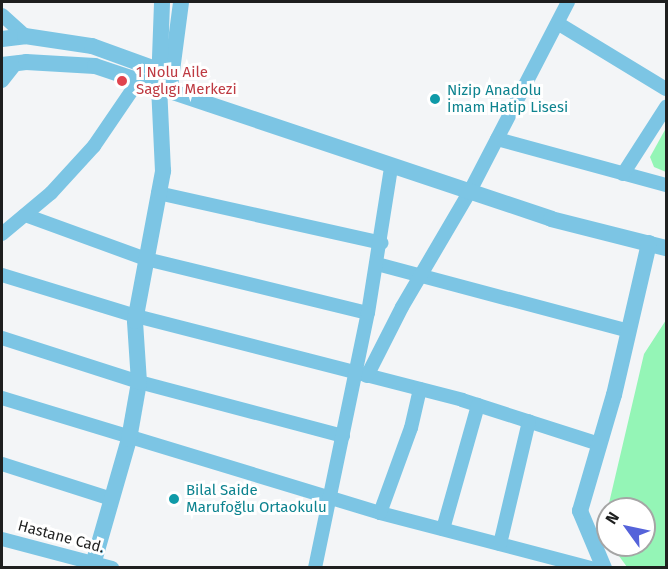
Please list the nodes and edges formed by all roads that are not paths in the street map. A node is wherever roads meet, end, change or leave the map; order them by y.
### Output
1 (162, 2) edge
2 (181, 2) edge
3 (568, 2) edge
4 (2, 15) edge
5 (559, 24) junction
6 (25, 36) junction
7 (2, 39) edge
8 (9, 64) edge
9 (139, 80) junction
10 (165, 80) junction
11 (2, 81) edge
12 (666, 89) edge
13 (666, 107) edge
14 (497, 140) junction
15 (392, 168) junction
16 (623, 174) junction
17 (666, 185) edge
18 (469, 193) junction
19 (158, 194) junction
20 (25, 215) junction
21 (2, 234) edge
22 (381, 243) junction
23 (649, 243) junction
24 (666, 248) edge
25 (146, 259) junction
26 (377, 264) junction
27 (2, 275) edge
28 (422, 278) junction
29 (368, 313) junction
30 (136, 316) junction
31 (628, 332) junction
32 (2, 338) edge
33 (361, 375) junction
34 (139, 382) junction
35 (420, 390) junction
36 (2, 398) edge
37 (478, 405) junction
38 (529, 421) junction
39 (343, 436) junction
40 (129, 439) junction
41 (599, 444) junction
42 (2, 464) edge
43 (330, 496) junction
44 (112, 499) junction
45 (380, 513) junction
46 (442, 529) junction
47 (2, 539) edge
48 (500, 544) junction
49 (538, 554) junction
50 (92, 566) edge
51 (112, 567) edge
52 (315, 567) edge
53 (534, 567) edge
54 (591, 567) edge
55 (604, 567) edge

1 - 10 street
2 - 10 street
3 - 5 street
4 - 6 street
5 - 12 street
5 - 14 street
6 - 7 street
6 - 10 street
8 - 9 street
8 - 11 street
9 - 10 street
9 - 20 street
10 - 15 street
10 - 19 street
13 - 16 street
14 - 16 street
14 - 18 street
15 - 18 street
15 - 22 street
16 - 17 street
18 - 23 street
18 - 28 street
19 - 22 street
19 - 25 street
20 - 21 street
20 - 25 street
22 - 26 street
23 - 24 street
23 - 31 street
25 - 29 street
25 - 30 street
26 - 28 street
26 - 29 street
27 - 30 street
28 - 31 street
28 - 33 street
29 - 33 street
30 - 33 street
30 - 34 street
31 - 41 street
32 - 34 street
33 - 35 street
33 - 39 street
34 - 39 street
34 - 40 street
35 - 37 street
35 - 45 street
36 - 40 street
37 - 38 street
37 - 46 street
38 - 41 street
38 - 48 street
39 - 43 street
40 - 43 street
40 - 44 street
41 - 55 street
42 - 44 street
43 - 45 street
43 - 52 street
44 - 50 street
45 - 46 street
46 - 48 street
47 - 50 street, Hastane Cad.
48 - 49 street
49 - 53 street
49 - 54 street
50 - 51 street, Hastane Cad.

